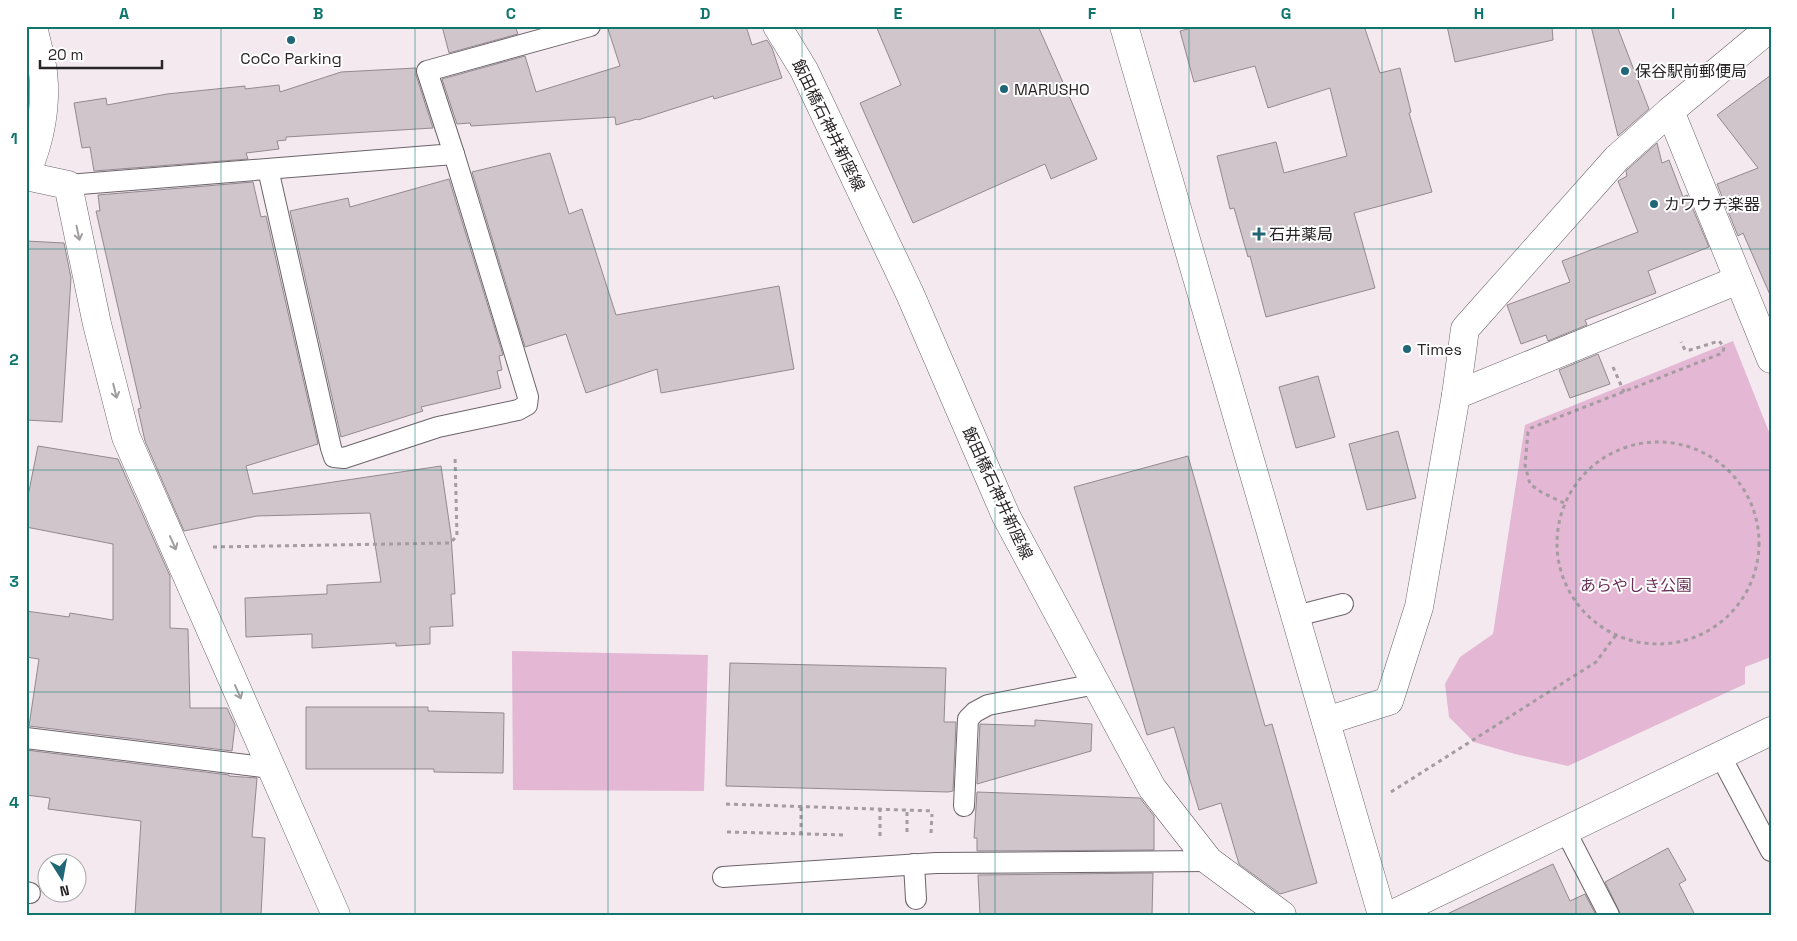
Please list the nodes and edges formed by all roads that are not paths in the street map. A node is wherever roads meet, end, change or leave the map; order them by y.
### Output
1 (33, 26) edge
2 (590, 26) edge
3 (777, 26) edge
4 (1124, 26) edge
5 (1771, 27) edge
6 (1670, 111) junction
7 (34, 121) edge
8 (454, 154) junction
9 (268, 169) junction
10 (26, 175) edge
11 (68, 186) junction
12 (1738, 280) junction
13 (1771, 360) edge
14 (1456, 395) junction
15 (1343, 604) dead end
16 (1296, 616) junction
17 (1096, 684) junction
18 (1326, 721) junction
19 (1771, 731) edge
20 (26, 738) edge
21 (1720, 755) junction
22 (271, 768) junction
23 (964, 806) road end
24 (1564, 830) junction
25 (1771, 851) edge
26 (1209, 861) junction
27 (914, 864) junction
28 (723, 877) dead end
29 (916, 899) dead end
30 (336, 915) edge
31 (1282, 915) edge
32 (1382, 915) edge
33 (1391, 915) edge
34 (1609, 915) edge

1 - 7 street
2 - 8 lane
3 - 17 street, 飯田橋石神井新座線
4 - 16 street
5 - 6 street
6 - 12 street
6 - 14 street
7 - 10 street
8 - 9 lane
8 - 9 lane
9 - 11 lane
10 - 11 street
11 -> 22 street
12 - 13 street
12 - 14 street
14 - 18 street
15 - 16 lane
16 - 18 street
17 - 23 lane
17 - 26 street, 飯田橋石神井新座線
18 - 32 street
19 - 21 street
20 - 22 lane
21 - 24 street
21 - 25 lane
22 - 30 street
24 - 33 street
24 - 34 lane
26 - 27 lane
26 - 31 street, 飯田橋石神井新座線
27 - 28 lane
27 - 29 lane

